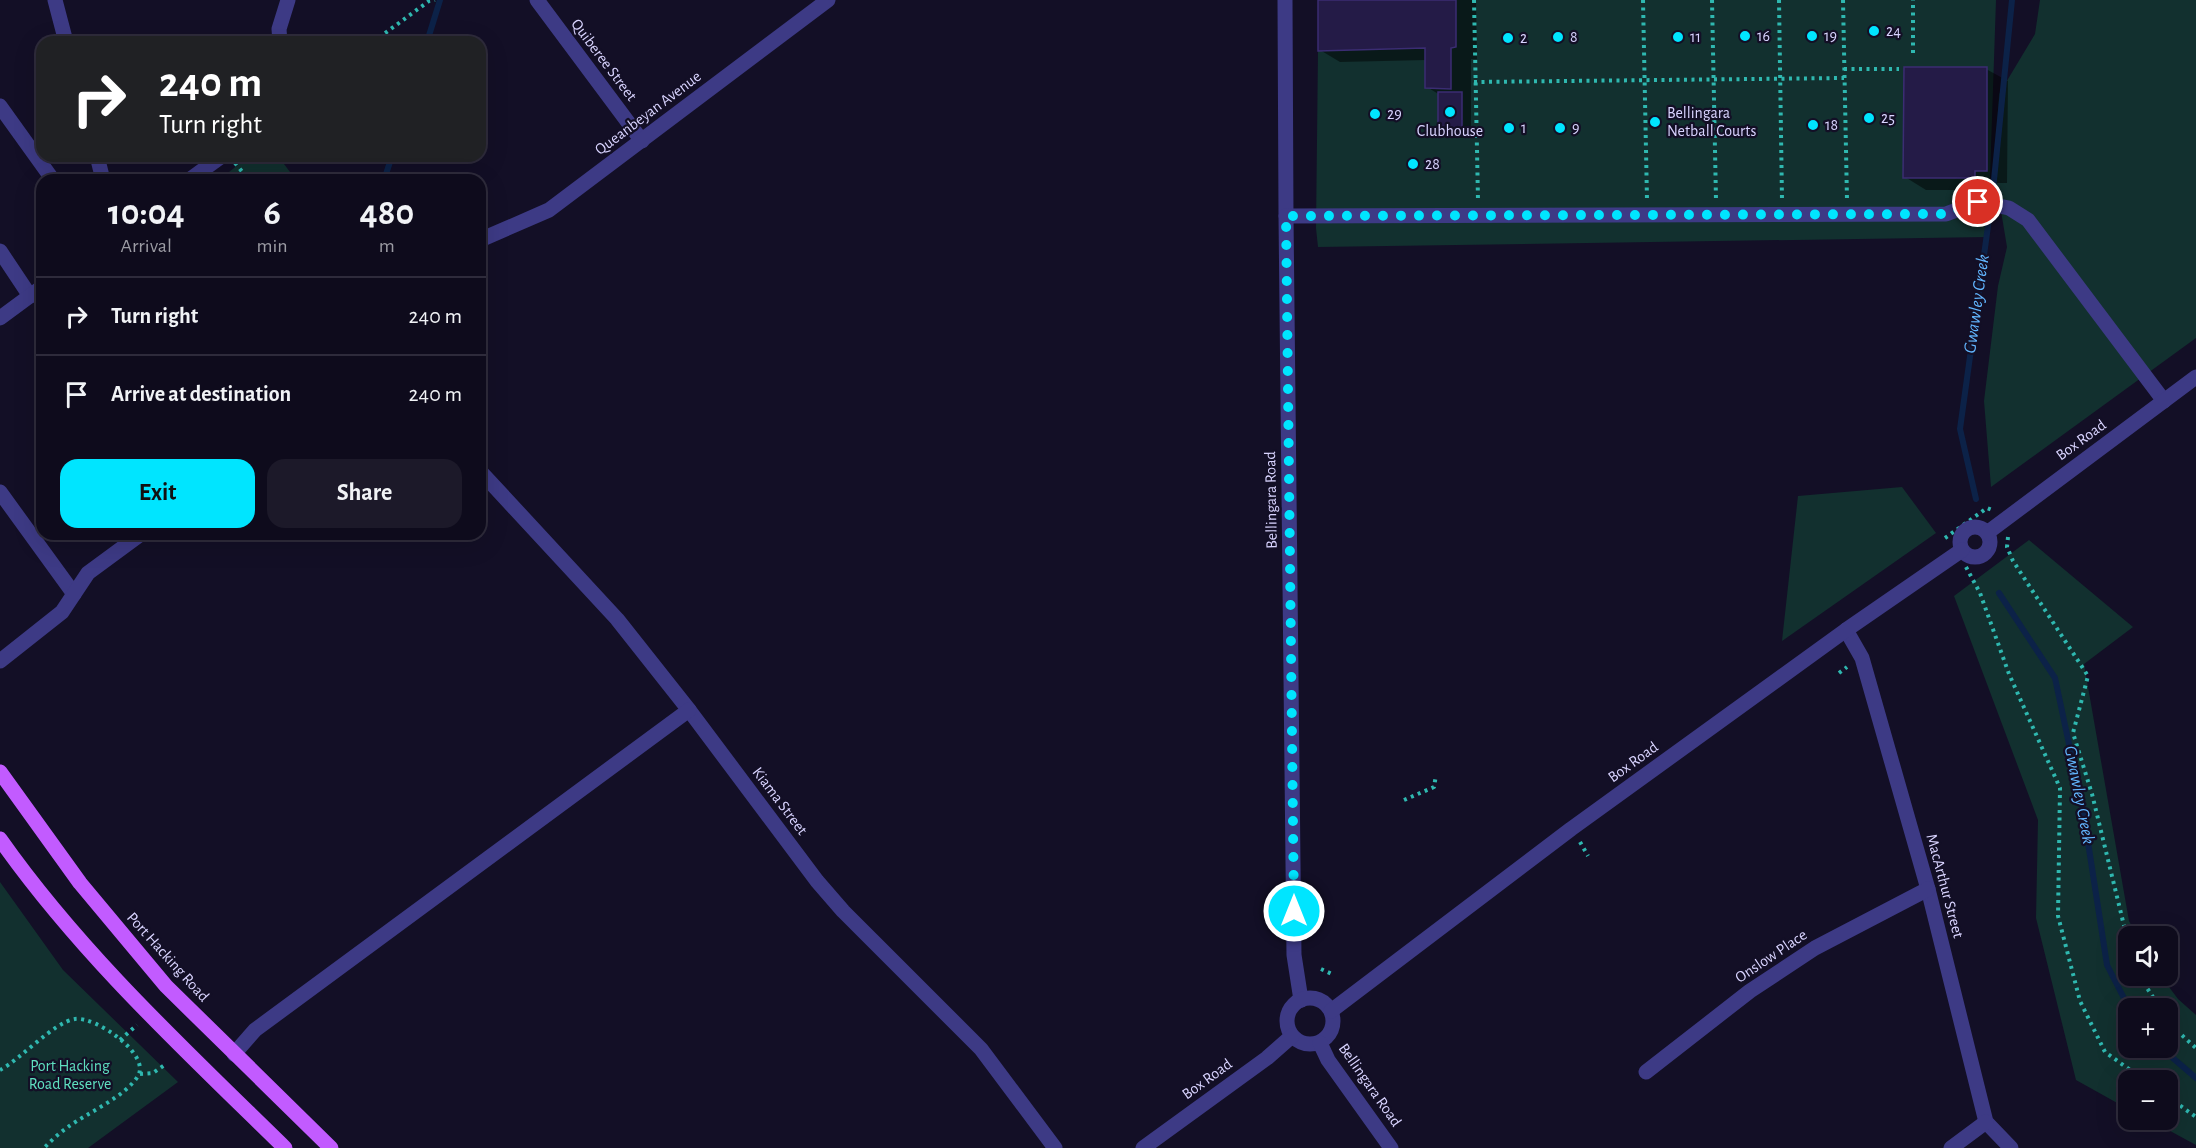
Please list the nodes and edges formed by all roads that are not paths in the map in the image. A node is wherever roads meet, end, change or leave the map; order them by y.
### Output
1 (55, 0) edge
2 (288, 0) edge
3 (537, 0) edge
4 (828, 0) edge
5 (1285, 0) edge
6 (64, 36) edge
7 (280, 36) edge
8 (0, 106) edge
9 (642, 141) junction
10 (36, 156) edge
11 (214, 162) edge
12 (197, 174) edge
13 (1286, 216) junction
14 (486, 237) edge
15 (0, 251) edge
16 (36, 291) edge
17 (0, 318) edge
18 (2196, 377) edge
19 (2164, 401) junction
20 (486, 477) edge
21 (0, 492) edge
22 (1987, 533) junction
23 (133, 540) edge
24 (1960, 552) junction
25 (74, 594) junction
26 (1846, 630) junction
27 (0, 661) edge
28 (689, 710) junction
29 (0, 772) edge
30 (0, 839) edge
31 (1928, 889) junction
32 (1301, 1000) junction
33 (1331, 1011) junction
34 (1292, 1036) junction
35 (1320, 1042) junction
36 (234, 1054) junction
37 (1646, 1072) dead end
38 (1986, 1122) junction
39 (285, 1148) edge
40 (331, 1148) edge
41 (1055, 1148) edge
42 (1143, 1148) edge
43 (1391, 1148) edge
44 (1951, 1148) edge
45 (2011, 1148) edge

1 - 6 street
2 - 7 street
3 - 9 street, Quiberee Street
4 - 9 street, Queanbeyan Avenue
5 - 13 street, Bellingara Road
8 - 10 street
9 - 14 street, Queanbeyan Avenue
11 - 12 street
13 - 19 street
13 - 32 street, Bellingara Road
15 - 16 street
16 - 17 street
18 - 19 street, Box Road
19 - 22 street, Box Road
20 - 28 street, Kiama Street
21 - 25 street
22 - 24 street, Box Road
22 - 24 street
23 - 25 street
24 - 26 street, Box Road
25 - 27 street
26 - 31 street, MacArthur Street
26 - 33 street, Box Road
28 - 36 street
28 - 41 street, Kiama Street
29 - 36 main road, Port Hacking Road
30 - 39 main road
31 - 37 street, Onslow Place
31 - 38 street, MacArthur Street
32 - 33 street
32 - 34 street
33 - 35 street
34 - 35 street
34 - 42 street, Box Road
35 - 43 street, Bellingara Road
36 - 40 main road, Port Hacking Road
38 - 44 street
38 - 45 street, MacArthur Street

